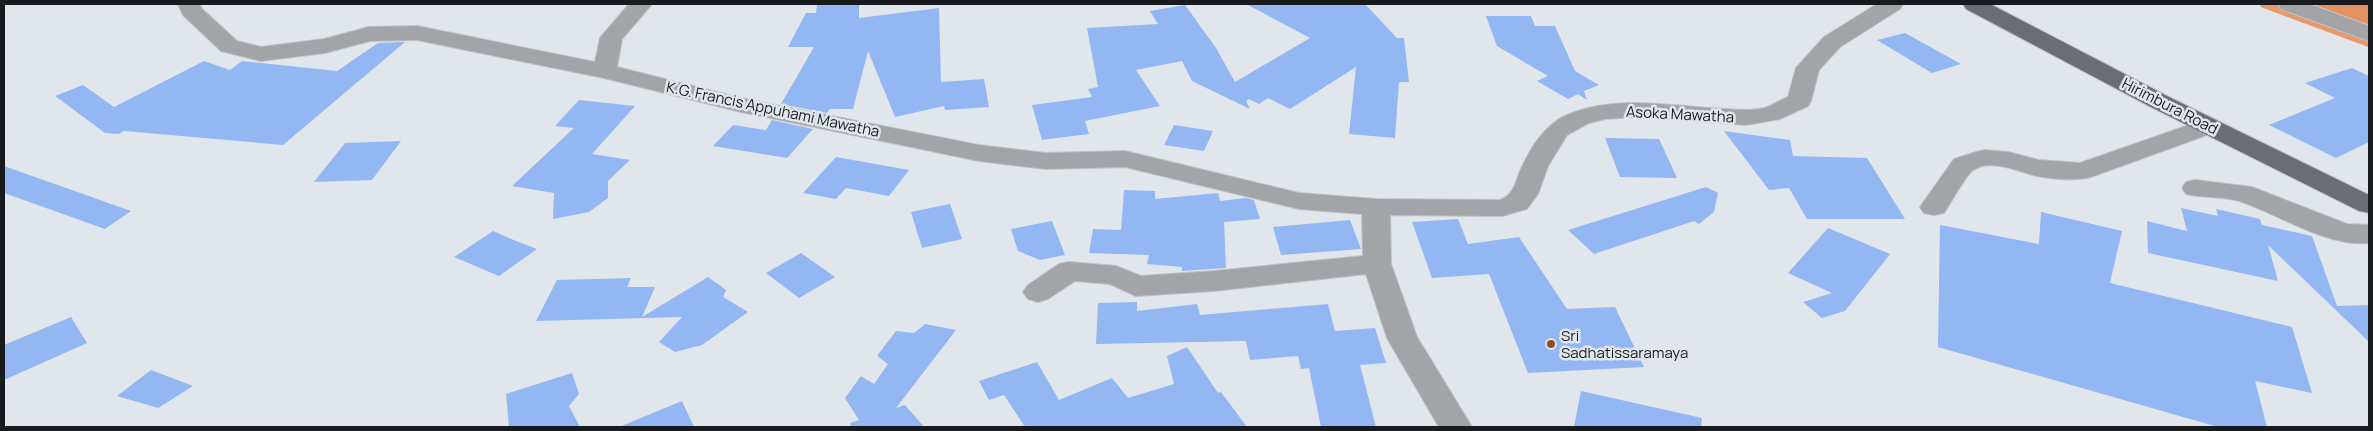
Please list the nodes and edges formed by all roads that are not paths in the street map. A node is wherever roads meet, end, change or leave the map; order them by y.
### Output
1 (189, 4) edge
2 (641, 4) edge
3 (1892, 4) edge
4 (1974, 4) edge
5 (2289, 4) edge
6 (2369, 34) edge
7 (605, 71) junction
8 (2209, 126) junction
9 (2195, 188) dead end
10 (2369, 205) edge
11 (1376, 207) junction
12 (1934, 207) dead end
13 (2369, 234) edge
14 (1377, 264) junction
15 (1038, 292) dead end
16 (1456, 427) edge

1 - 7 street, K.G. Francis Appuhami Mawatha
2 - 7 street
3 - 11 street, Asoka Mawatha
4 - 8 main road, Hirimbura Road
5 - 6 street
7 - 11 street, K.G. Francis Appuhami Mawatha
8 - 10 main road, Hirimbura Road
8 - 12 street
9 - 13 street
11 - 14 street
14 - 15 street
14 - 16 street

